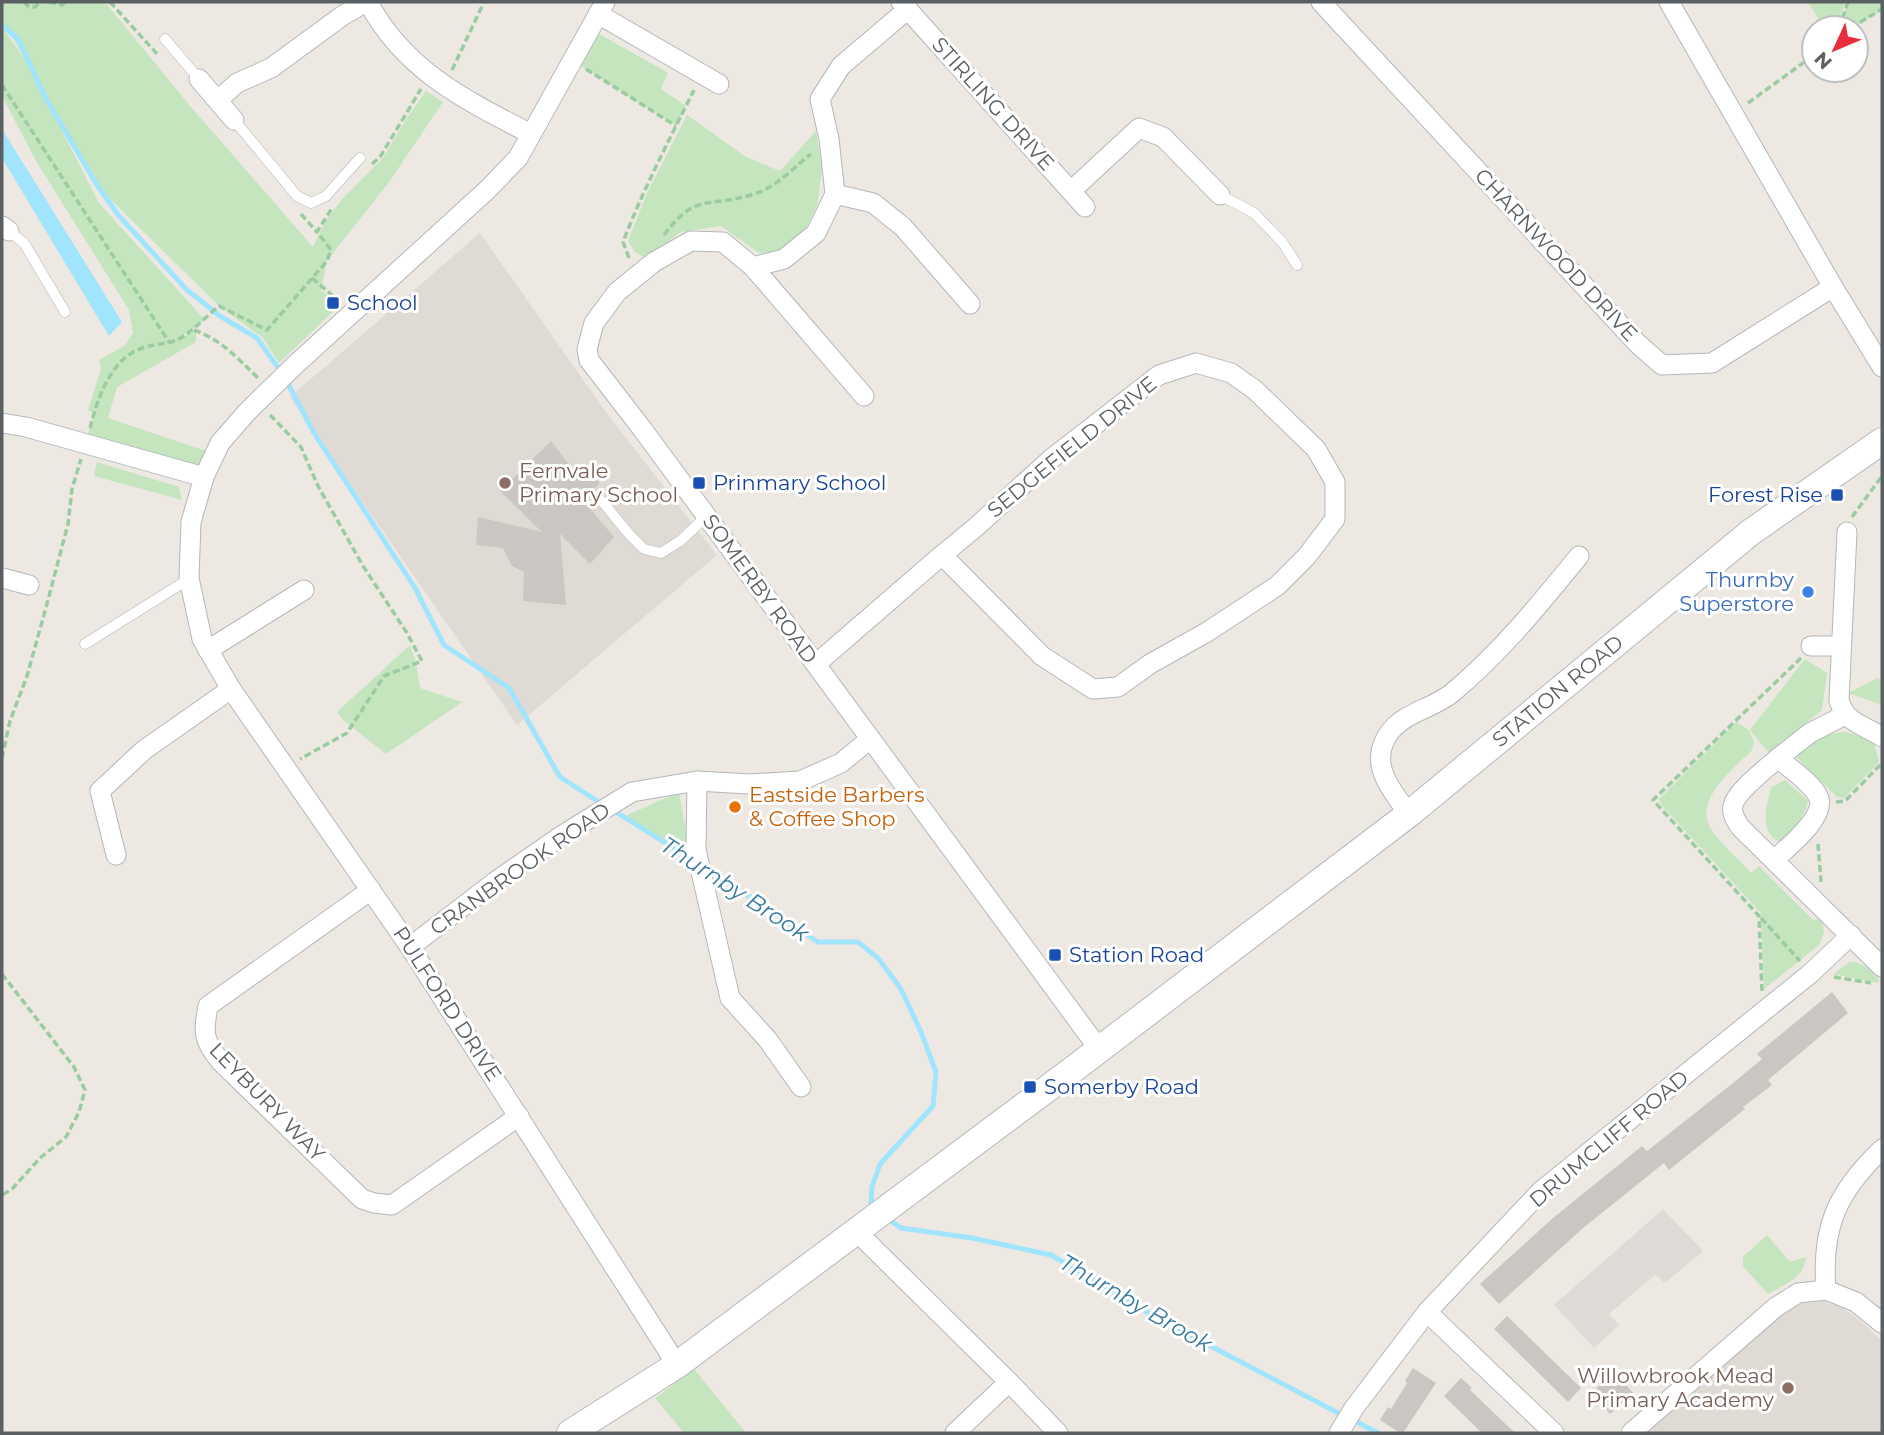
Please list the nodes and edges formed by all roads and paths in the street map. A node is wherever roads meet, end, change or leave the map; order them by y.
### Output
1 (24, 2) edge
2 (40, 2) edge
3 (49, 2) edge
4 (65, 2) edge
5 (367, 2) edge
6 (484, 2) edge
7 (1321, 2) edge
8 (1669, 2) edge
9 (905, 5) edge
10 (602, 8) edge
11 (165, 40) dead end
12 (573, 61) junction
13 (1800, 65) edge
14 (199, 79) joint
15 (710, 79) joint
16 (437, 81) junction
17 (2, 85) edge
18 (218, 100) junction
19 (1733, 113) junction
20 (234, 120) joint
21 (676, 126) junction
22 (531, 134) junction
23 (830, 139) junction
24 (360, 158) dead end
25 (370, 165) dead end
26 (1071, 191) junction
27 (835, 194) junction
28 (1220, 195) joint
29 (337, 202) dead end
30 (1085, 207) dead end
31 (5, 228) edge
32 (659, 242) dead end
33 (1297, 265) dead end
34 (753, 267) junction
35 (641, 272) junction
36 (312, 278) junction
37 (1833, 287) junction
38 (970, 304) dead end
39 (352, 312) junction
40 (65, 313) dead end
41 (194, 330) junction
42 (169, 342) junction
43 (1882, 367) edge
44 (263, 396) junction
45 (864, 396) dead end
46 (2, 423) edge
47 (1882, 441) edge
48 (85, 444) junction
49 (1882, 476) edge
50 (204, 477) junction
51 (602, 501) dead end
52 (706, 516) junction
53 (1847, 532) joint
54 (942, 555) junction
55 (1579, 556) dead end
56 (2, 578) edge
57 (189, 578) junction
58 (29, 585) dead end
59 (304, 590) dead end
60 (85, 644) dead end
61 (1811, 646) dead end
62 (1841, 646) junction
63 (208, 650) junction
64 (816, 664) junction
65 (231, 689) junction
66 (1845, 715) junction
67 (1882, 737) edge
68 (870, 739) junction
69 (2, 758) edge
70 (1778, 758) junction
71 (1882, 763) edge
72 (285, 765) junction
73 (698, 781) junction
74 (1820, 803) junction
75 (1409, 814) junction
76 (1808, 826) junction
77 (116, 855) dead end
78 (1774, 860) junction
79 (371, 890) junction
80 (1815, 899) junction
81 (1759, 916) dead end
82 (1852, 935) junction
83 (410, 947) junction
84 (1882, 967) edge
85 (1811, 973) junction
86 (2, 974) edge
87 (1882, 985) edge
88 (1098, 1049) junction
89 (801, 1087) dead end
90 (519, 1116) junction
91 (1882, 1149) edge
92 (2, 1195) edge
93 (857, 1232) junction
94 (1826, 1290) junction
95 (1427, 1312) junction
96 (1882, 1323) edge
97 (677, 1364) junction
98 (1009, 1382) junction
99 (570, 1433) edge
100 (955, 1433) edge
101 (1058, 1433) edge
102 (1339, 1433) edge
103 (1553, 1433) edge
104 (1631, 1433) edge

1 - 2 path
3 - 4 path
5 - 16 street
5 - 18 street
6 - 16 path
7 - 37 street, CHARNWOOD DRIVE
8 - 19 street
9 - 23 street
9 - 26 street, STIRLING DRIVE
10 - 12 street, PULFORD DRIVE
10 - 15 street
11 - 14 lane
12 - 21 path
12 - 22 street, PULFORD DRIVE
13 - 19 path
14 - 18 street
15 - 21 path
16 - 22 street
16 - 25 path
17 - 42 path
18 - 20 street
19 - 37 street
20 - 24 lane
21 - 35 path
22 - 39 street, PULFORD DRIVE
23 - 27 street
23 - 32 path
26 - 28 street
26 - 30 street, STIRLING DRIVE
27 - 34 street
27 - 38 street
28 - 33 lane
29 - 36 path
31 - 40 lane
34 - 35 street, SOMERBY ROAD
34 - 45 street, SOMERBY ROAD
35 - 52 street, SOMERBY ROAD
36 - 39 path
36 - 41 path
37 - 43 street
39 - 44 street, PULFORD DRIVE
41 - 42 path
41 - 44 path
42 - 48 path
44 - 50 street, PULFORD DRIVE
44 - 72 path
46 - 48 street
47 - 75 street, STATION ROAD
48 - 50 street
48 - 69 path
49 - 53 path
50 - 57 street, PULFORD DRIVE
51 - 52 lane
52 - 64 street, SOMERBY ROAD
53 - 62 street
54 - 54 street, SEDGEFIELD DRIVE
54 - 64 street, SEDGEFIELD DRIVE
55 - 75 street
56 - 58 street
57 - 60 lane
57 - 63 street, PULFORD DRIVE
59 - 63 street
61 - 62 street
62 - 66 street
63 - 65 street, PULFORD DRIVE
64 - 68 street, SOMERBY ROAD
65 - 72 street, PULFORD DRIVE
65 - 77 street
66 - 67 street
66 - 70 street
68 - 73 street, CRANBROOK ROAD
68 - 88 street, SOMERBY ROAD
70 - 74 street
70 - 78 street
71 - 74 path
72 - 79 street, PULFORD DRIVE
73 - 83 street, CRANBROOK ROAD
73 - 89 street
74 - 76 street
75 - 88 street, STATION ROAD
76 - 78 street
76 - 80 path
78 - 80 street
79 - 83 street, PULFORD DRIVE
79 - 90 street, LEYBURY WAY
80 - 82 street
81 - 85 path
82 - 84 street
82 - 85 street, DRUMCLIFF ROAD
83 - 90 street, PULFORD DRIVE
85 - 87 path
85 - 95 street, DRUMCLIFF ROAD
86 - 92 path
88 - 93 street, STATION ROAD
90 - 97 street, PULFORD DRIVE
91 - 94 street
93 - 97 street, STATION ROAD
93 - 98 street
94 - 96 street
94 - 104 street
95 - 102 street, DRUMCLIFF ROAD
95 - 103 street
97 - 99 street, STATION ROAD
98 - 100 street
98 - 101 street

